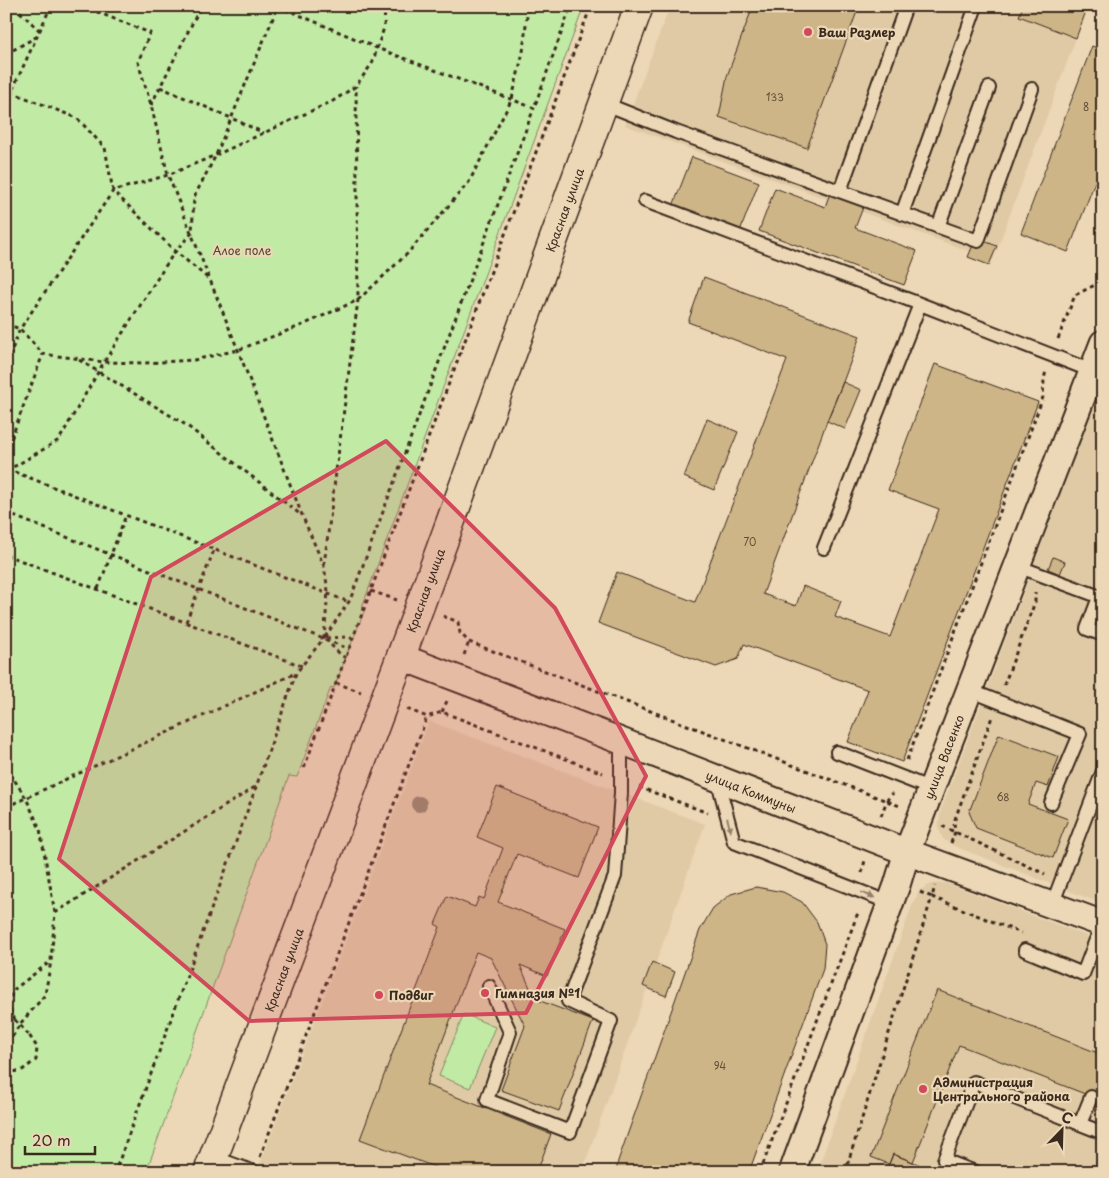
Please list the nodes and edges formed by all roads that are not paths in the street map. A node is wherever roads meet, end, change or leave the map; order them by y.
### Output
1 (640, 6) edge
2 (906, 6) edge
3 (976, 6) edge
4 (989, 88) dead end
5 (1032, 89) dead end
6 (603, 103) junction
7 (840, 191) junction
8 (645, 201) dead end
9 (902, 214) junction
10 (938, 227) junction
11 (920, 304) junction
12 (1103, 342) edge
13 (1092, 371) junction
14 (824, 548) dead end
15 (1017, 566) junction
16 (1101, 598) edge
17 (1103, 635) edge
18 (400, 657) junction
19 (969, 690) junction
20 (620, 740) junction
21 (837, 752) dead end
22 (1103, 771) edge
23 (717, 778) junction
24 (932, 789) junction
25 (1051, 803) dead end
26 (907, 852) junction
27 (890, 904) junction
28 (1052, 905) junction
29 (1103, 924) edge
30 (1025, 950) dead end
31 (489, 986) dead end
32 (1091, 1096) dead end
33 (1080, 1124) junction
34 (1103, 1133) edge
35 (211, 1164) edge
36 (256, 1167) edge
37 (1103, 1167) edge
38 (792, 1172) edge
39 (975, 1172) edge
40 (1101, 1172) edge

1 - 6 main road, Красная улица
2 - 7 lane
3 - 9 lane
4 - 10 lane
5 - 10 lane
6 - 7 lane
6 - 18 main road, Красная улица
7 - 9 lane
8 - 11 lane
9 - 10 lane
11 - 13 lane
11 - 14 lane
12 - 13 street, улица Васенко
13 - 15 street, улица Васенко
15 - 16 lane
15 - 19 street, улица Васенко
16 - 17 lane
18 - 20 street, улица Коммуны
18 - 35 main road, Красная улица
19 - 24 street, улица Васенко
19 - 25 lane
20 - 23 street, улица Коммуны
20 - 31 lane
21 - 24 lane
22 - 28 lane
23 - 26 street, улица Коммуны
23 -> 27 lane
24 - 26 street, улица Васенко
26 - 27 street, улица Васенко
26 - 28 street, улица Коммуны
27 - 38 street, улица Васенко
28 - 29 street, улица Коммуны
29 - 30 lane
32 - 33 lane
33 - 34 lane
33 - 39 lane
35 - 36 lane
37 - 40 lane

